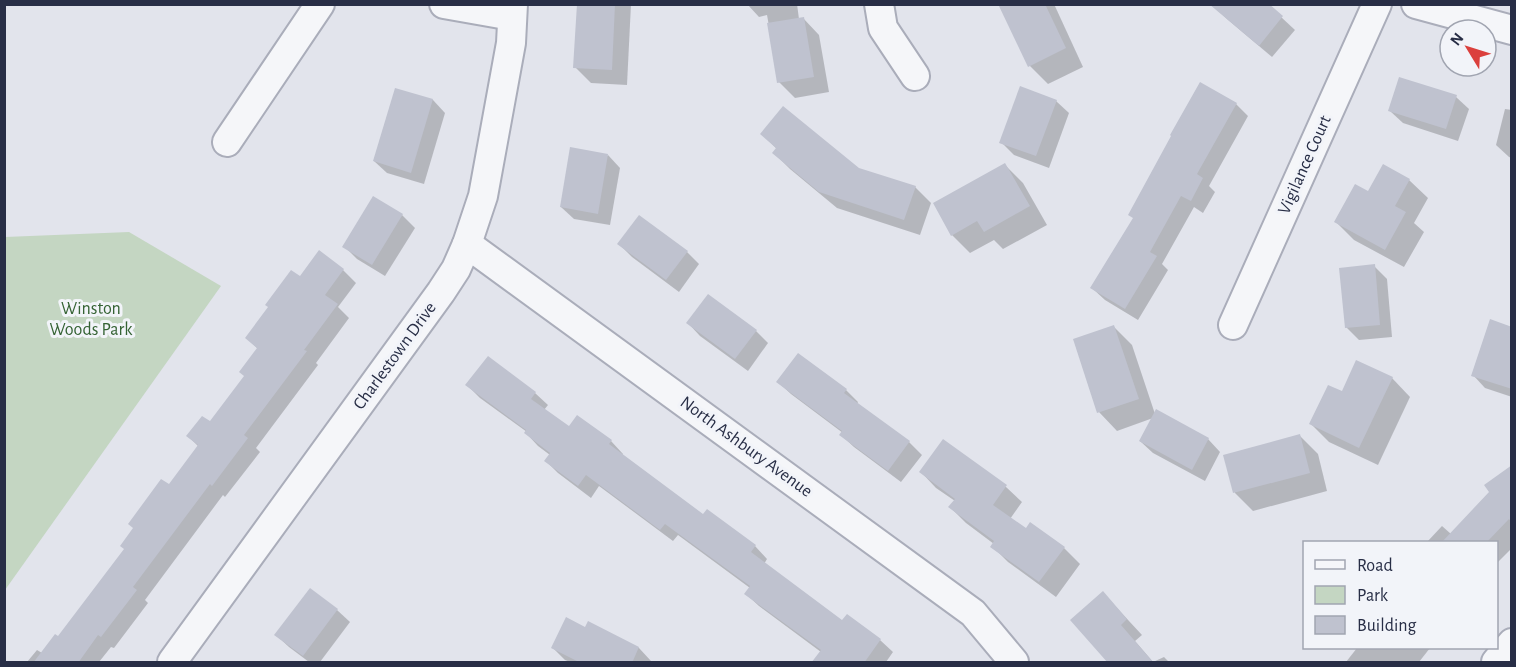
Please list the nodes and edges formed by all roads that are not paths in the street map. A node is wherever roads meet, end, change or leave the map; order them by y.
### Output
1 (320, 4) edge
2 (444, 4) edge
3 (879, 4) edge
4 (1377, 4) edge
5 (1416, 4) edge
6 (513, 10) edge
7 (1512, 30) edge
8 (915, 76) dead end
9 (227, 142) dead end
10 (467, 244) junction
11 (1233, 325) dead end
12 (1512, 643) edge
13 (172, 663) edge
14 (1014, 663) edge
15 (1496, 663) edge

1 - 9 street
2 - 6 street
3 - 8 street
4 - 11 street, Vigilance Court
5 - 7 street
6 - 10 street, Charlestown Drive
10 - 13 street, Charlestown Drive
10 - 14 street, North Ashbury Avenue
12 - 15 street

